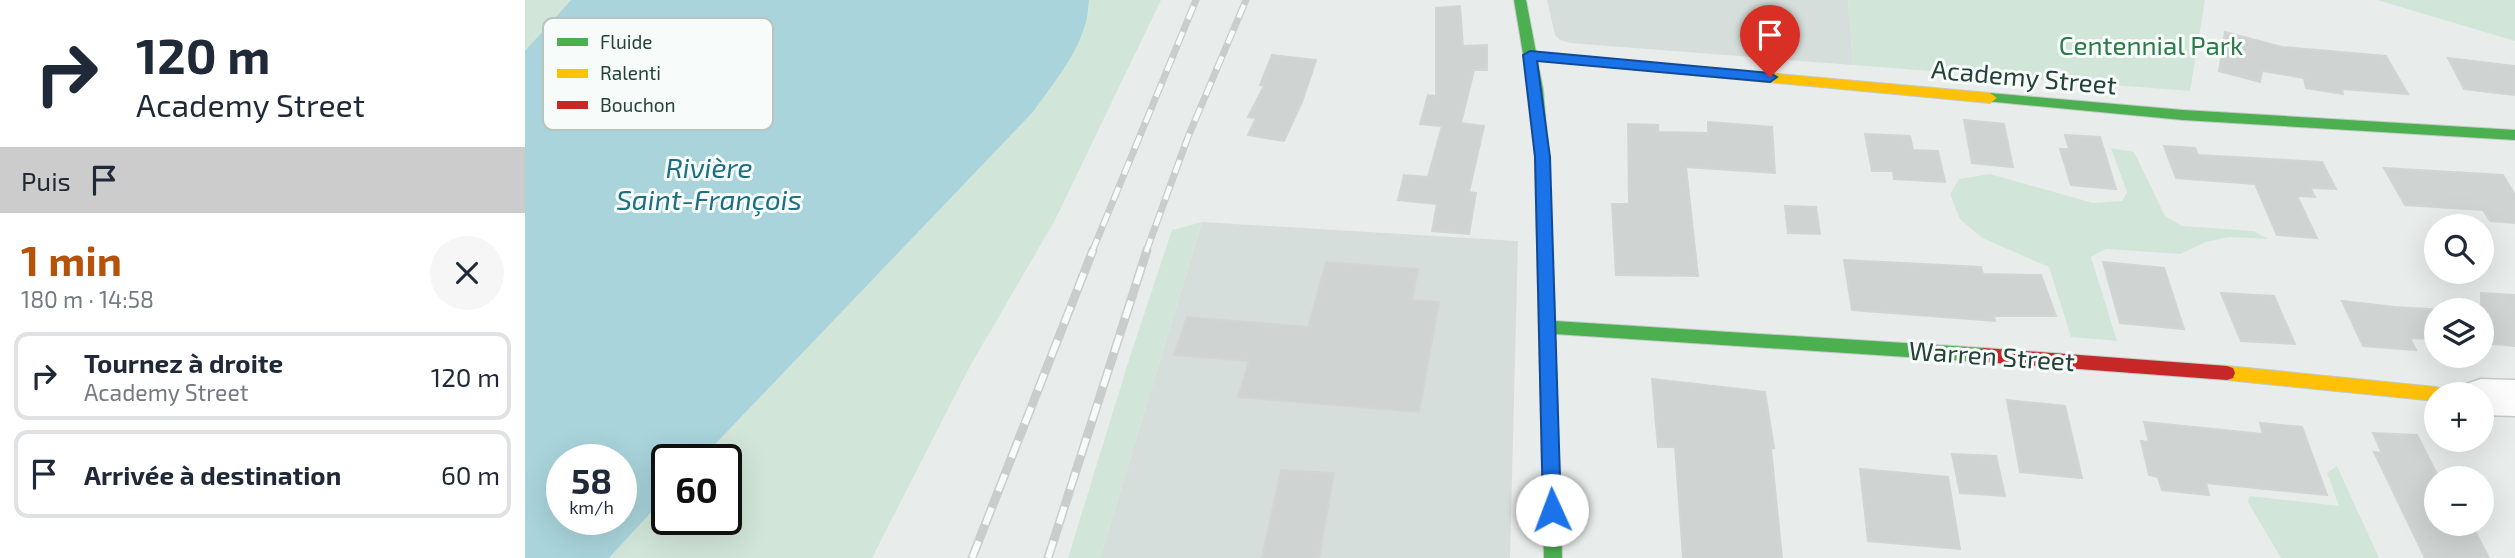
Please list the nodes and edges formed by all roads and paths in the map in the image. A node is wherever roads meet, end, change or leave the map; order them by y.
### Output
1 (1520, 0) edge
2 (1530, 55) junction
3 (2515, 135) edge
4 (1547, 327) junction
5 (2424, 393) edge
6 (2494, 397) edge
7 (2515, 398) edge
8 (1553, 558) edge

1 - 2 street
2 - 3 street, Academy Street
2 - 4 street
4 - 5 street, Warren Street
4 - 8 street
6 - 7 street

